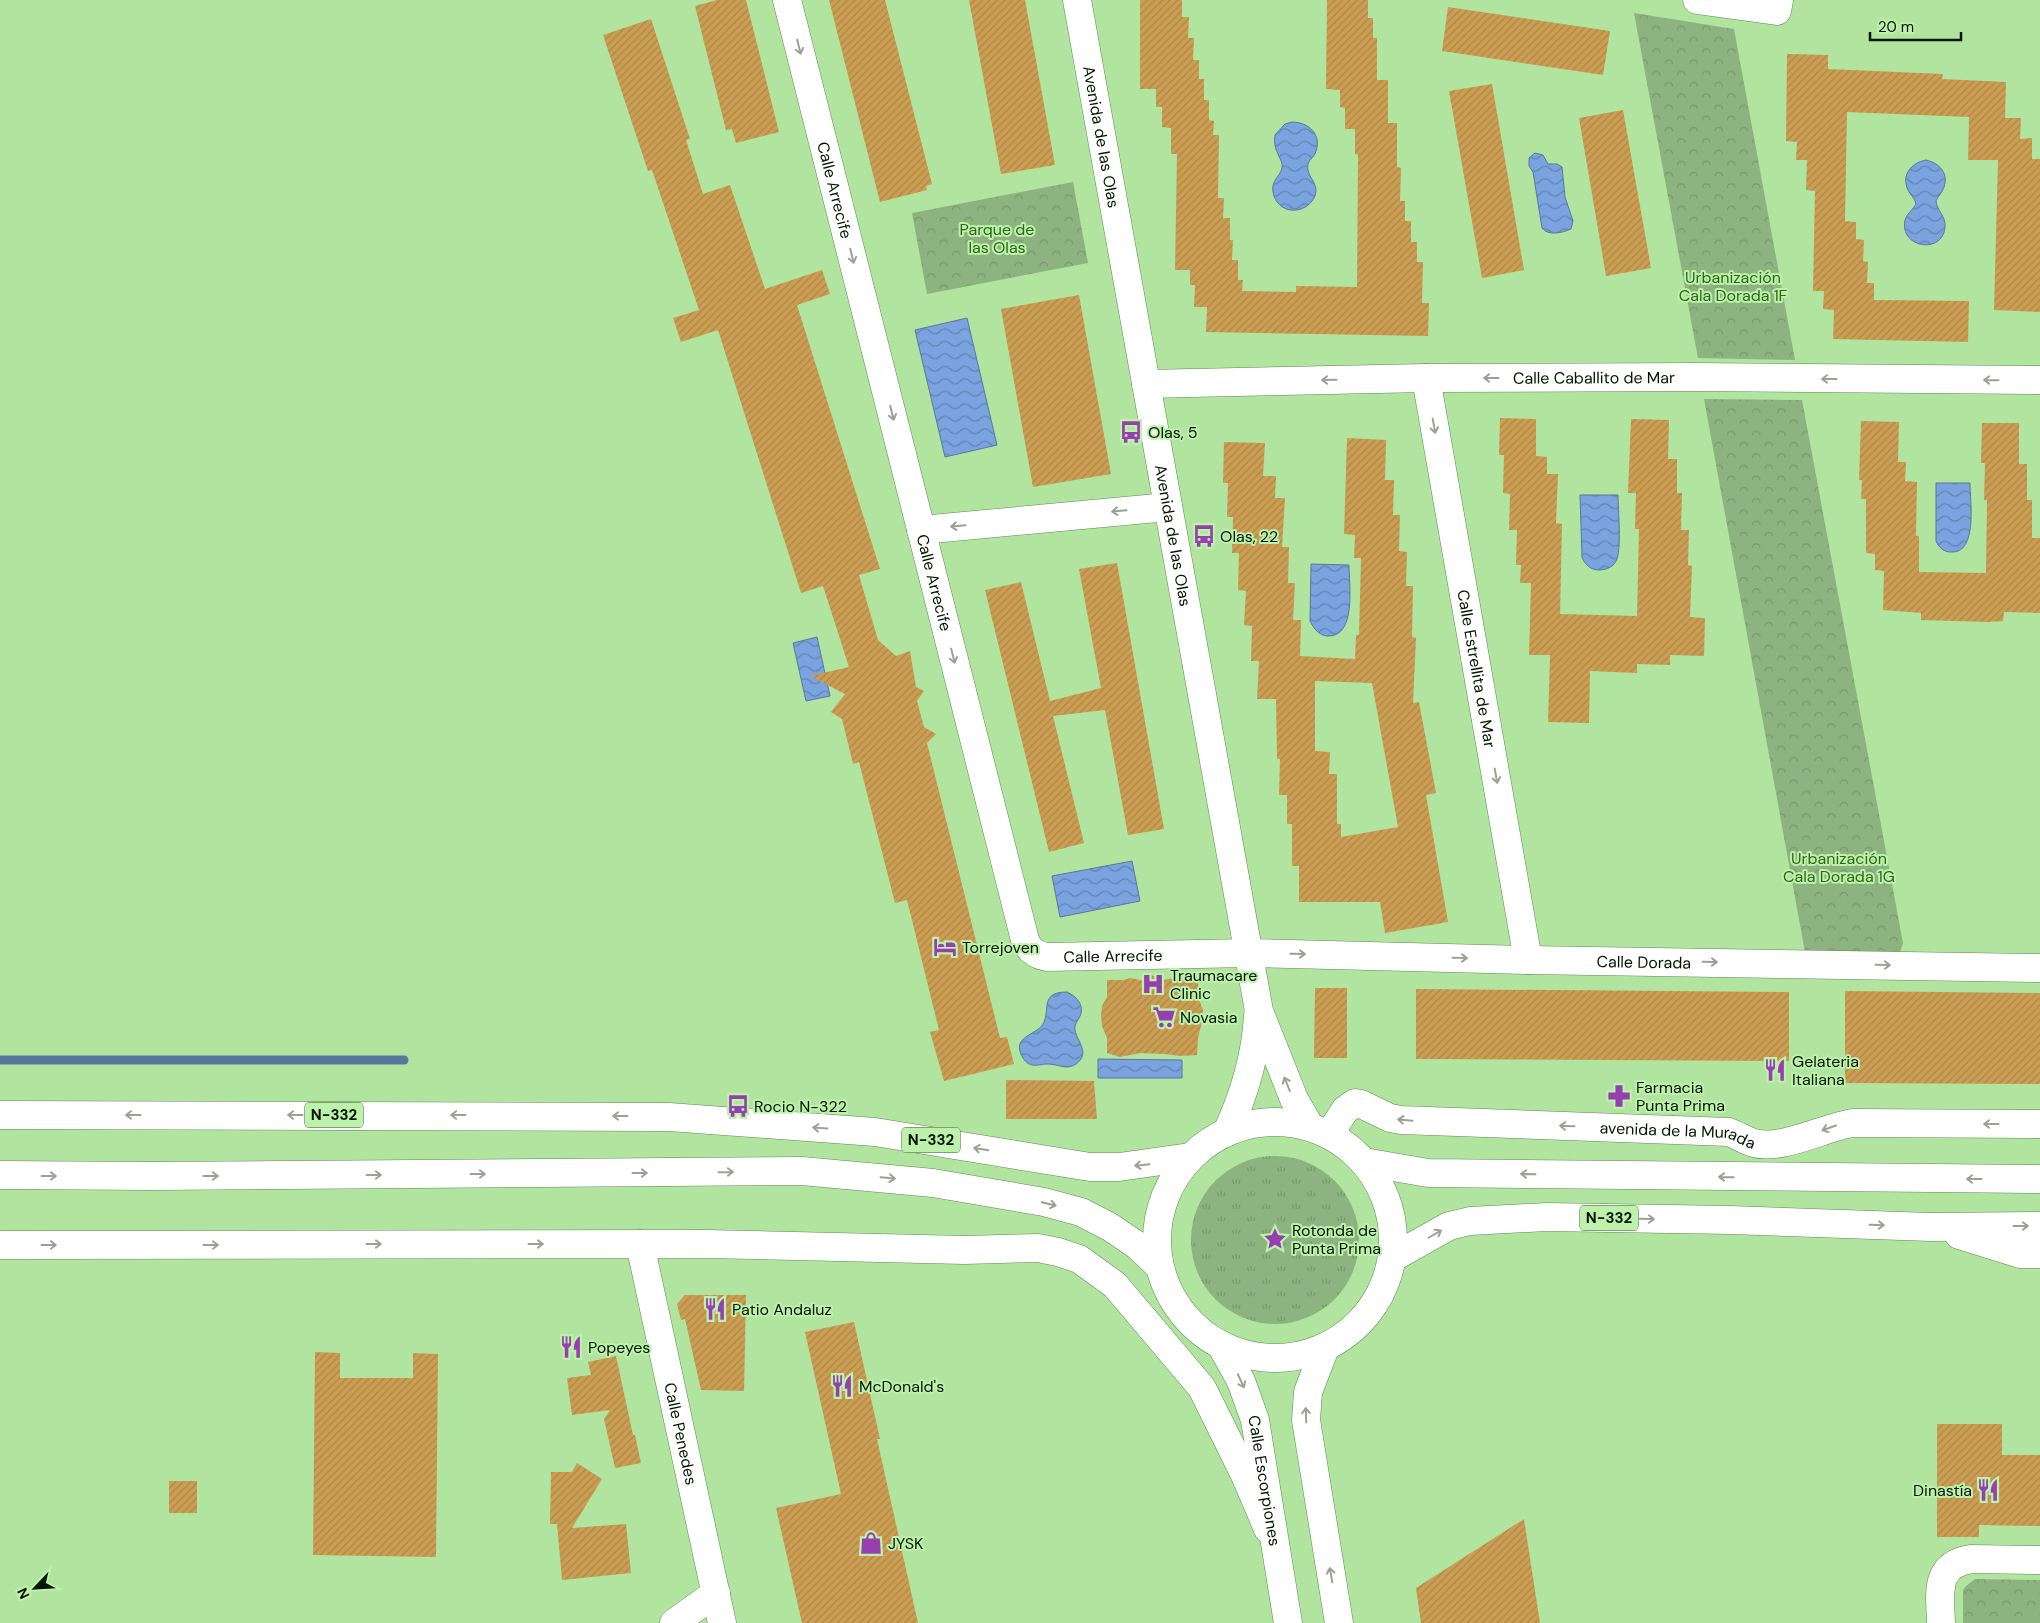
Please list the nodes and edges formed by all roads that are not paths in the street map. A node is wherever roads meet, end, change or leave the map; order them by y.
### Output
1 (787, 0) edge
2 (1077, 0) edge
3 (1697, 0) edge
4 (1779, 0) edge
5 (1426, 378) junction
6 (2040, 380) edge
7 (1146, 384) junction
8 (1168, 507) junction
9 (921, 530) junction
10 (1249, 953) junction
11 (1528, 960) junction
12 (2040, 968) edge
13 (1259, 1011) junction
14 (0, 1115) edge
15 (2040, 1124) edge
16 (1320, 1131) junction
17 (1227, 1132) junction
18 (1190, 1157) junction
19 (1364, 1162) junction
20 (0, 1175) edge
21 (2040, 1179) edge
22 (2040, 1226) edge
23 (1931, 1227) junction
24 (640, 1244) junction
25 (0, 1245) edge
26 (2040, 1254) edge
27 (1392, 1258) junction
28 (1159, 1266) junction
29 (1221, 1345) junction
30 (1325, 1348) junction
31 (1277, 1551) junction
32 (2040, 1560) edge
33 (716, 1592) junction
34 (674, 1623) edge
35 (722, 1623) edge
36 (1288, 1623) edge
37 (1339, 1623) edge
38 (1940, 1623) edge

1 -> 9 main road, Calle Arrecife
2 - 7 main road, Avenida de las Olas
3 - 4 main road
6 -> 5 main road, Calle Caballito de Mar
5 -> 7 main road, Calle Caballito de Mar
5 -> 11 main road, Calle Estrellita de Mar
7 - 8 main road, Avenida de las Olas
8 -> 9 main road
8 - 10 main road, Avenida de las Olas
9 -> 10 main road, Calle Arrecife
10 -> 11 main road, Calle Dorada
10 - 13 main road, Avenida de las Olas
11 -> 12 main road, Calle Dorada
16 -> 13 main road, Avenida de las Olas
13 - 17 main road, Avenida de las Olas
18 -> 14 main road, N-332
15 -> 16 main road, avenida de la Murada
16 - 17 main road, N-332
16 - 19 main road, N-332
17 - 18 main road, N-332
18 - 28 main road, N-332
21 -> 19 main road
19 - 27 main road, N-332
20 -> 28 main road, N-332
23 -> 22 main road, N-332
23 - 26 main road
27 -> 23 main road, N-332
25 -> 24 main road
24 - 31 main road
24 - 33 main road, Calle Penedes
27 - 30 main road, N-332
28 - 29 main road, N-332
29 - 30 main road, N-332
29 -> 31 main road, Calle Escorpiones
37 -> 30 main road
31 - 36 main road, Calle Escorpiones
32 - 38 main road
33 - 34 main road
33 - 35 main road, Calle Penedes

